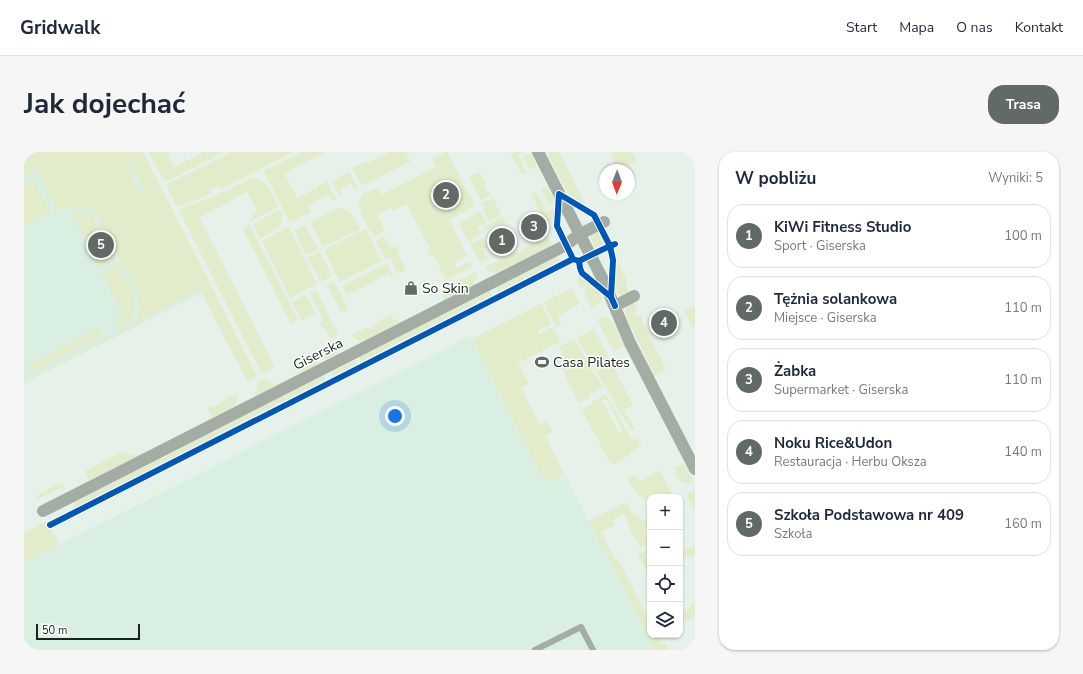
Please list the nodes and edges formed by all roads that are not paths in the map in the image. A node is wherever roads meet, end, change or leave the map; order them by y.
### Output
1 (538, 152) edge
2 (604, 222) dead end
3 (580, 234) junction
4 (634, 296) dead end
5 (615, 306) junction
6 (695, 469) edge
7 (43, 511) dead end
8 (535, 650) edge
9 (593, 650) edge

1 - 3 street
2 - 3 street, Giserska
3 - 5 street
3 - 7 street, Giserska
4 - 5 street
5 - 6 street
8 - 9 lane

